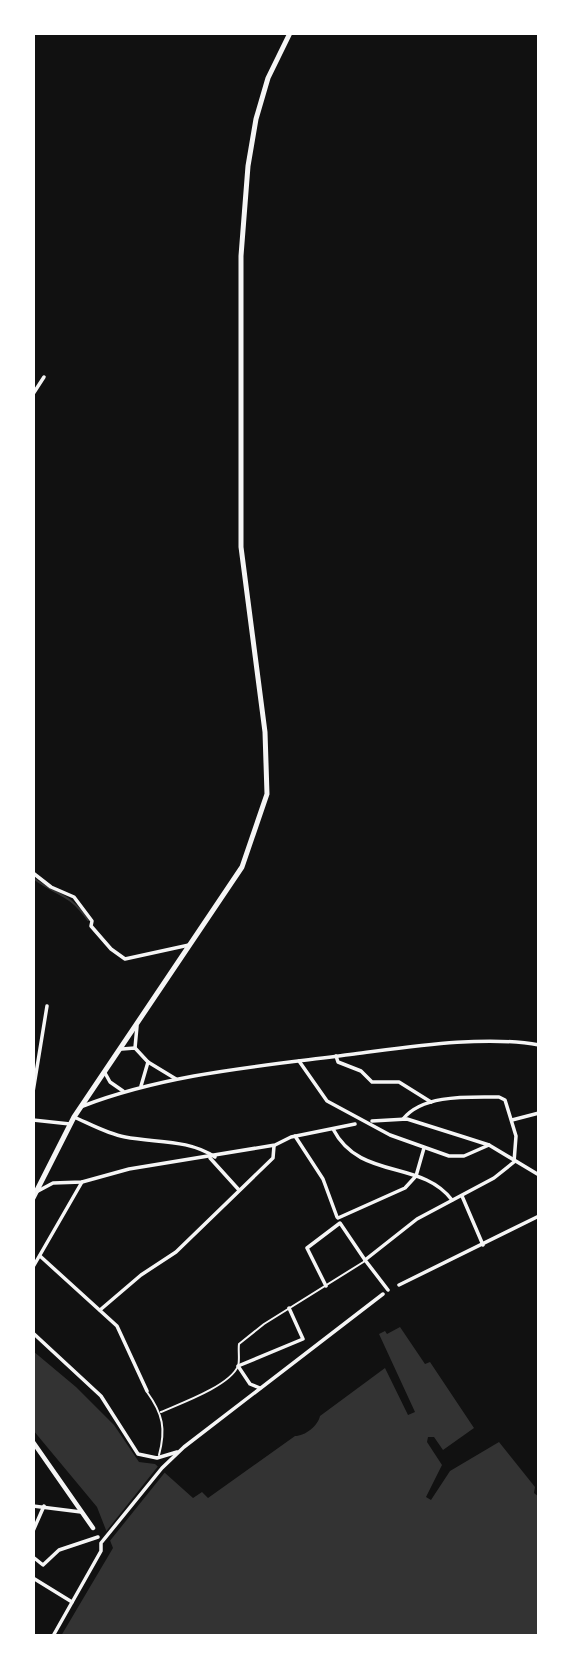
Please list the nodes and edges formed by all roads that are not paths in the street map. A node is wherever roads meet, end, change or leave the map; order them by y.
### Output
1 (290, 33) edge
2 (44, 377) dead end
3 (33, 394) edge
4 (33, 703) edge
5 (33, 715) edge
6 (33, 873) edge
7 (191, 945) junction
8 (47, 1006) dead end
9 (137, 1023) junction
10 (539, 1045) edge
11 (135, 1048) junction
12 (122, 1049) junction
13 (336, 1056) junction
14 (299, 1061) junction
15 (148, 1062) junction
16 (105, 1073) junction
17 (178, 1081) junction
18 (141, 1086) junction
19 (123, 1091) junction
20 (33, 1092) edge
21 (431, 1102) junction
22 (83, 1106) junction
23 (539, 1113) edge
24 (74, 1117) junction
25 (403, 1119) junction
26 (33, 1120) edge
27 (512, 1120) junction
28 (372, 1121) dead end
29 (70, 1124) junction
30 (355, 1124) dead end
31 (333, 1129) junction
32 (295, 1136) junction
33 (275, 1145) junction
34 (489, 1146) junction
35 (425, 1148) junction
36 (212, 1158) junction
37 (514, 1162) junction
38 (539, 1175) edge
39 (416, 1176) junction
40 (82, 1182) junction
41 (240, 1191) junction
42 (35, 1192) edge
43 (462, 1195) junction
44 (33, 1198) edge
45 (452, 1200) junction
46 (539, 1216) edge
47 (339, 1221) junction
48 (483, 1245) junction
49 (40, 1256) junction
50 (365, 1260) junction
51 (33, 1267) edge
52 (398, 1284) dead end
53 (326, 1286) junction
54 (388, 1290) dead end
55 (383, 1294) dead end
56 (289, 1308) junction
57 (100, 1310) junction
58 (33, 1333) edge
59 (238, 1366) junction
60 (260, 1388) junction
61 (147, 1391) joint
62 (161, 1412) junction
63 (33, 1443) edge
64 (184, 1447) junction
65 (159, 1458) junction
66 (33, 1506) edge
67 (44, 1506) junction
68 (81, 1512) junction
69 (93, 1528) dead end
70 (33, 1531) edge
71 (98, 1537) dead end
72 (33, 1558) edge
73 (33, 1578) edge
74 (72, 1602) junction
75 (52, 1636) edge

1 - 7 main road
2 - 3 street
4 - 5 street
6 - 7 street
7 - 9 main road
8 - 20 street
9 - 11 street
9 - 12 main road
10 - 13 street
11 - 12 street
11 - 15 street
12 - 16 main road
13 - 14 street
13 - 21 street
14 - 17 street
14 - 35 street
15 - 17 street
15 - 18 street
16 - 19 street
16 - 22 main road
17 - 18 street
18 - 19 street
19 - 22 street
21 - 25 street
21 - 27 street
22 - 24 main road
23 - 27 street
24 - 29 main road
24 - 36 street
25 - 28 street
25 - 34 street
26 - 29 street
27 - 37 street
29 - 42 main road
30 - 31 street
31 - 32 street
31 - 39 street
32 - 33 street
32 - 47 street
33 - 36 street
33 - 41 street
34 - 35 street
34 - 37 street
35 - 39 street
36 - 40 street
36 - 41 street
37 - 38 street
37 - 43 street
39 - 45 street
39 - 47 street
40 - 42 street
40 - 49 street
41 - 57 street
42 - 44 main road
43 - 45 street
43 - 48 street
45 - 50 street
46 - 48 street
47 - 50 street
47 - 53 street
48 - 52 street
49 - 51 street
49 - 57 street
50 - 53 lane
50 - 54 street
53 - 56 lane
55 - 60 street
56 - 59 lane
56 - 59 street
57 - 61 street
58 - 65 street
59 - 60 street
59 - 62 lane
60 - 64 street
61 - 62 lane
62 - 65 lane
63 - 68 street
64 - 65 street
64 - 74 street
66 - 67 street
67 - 68 street
67 - 70 street
68 - 69 street
71 - 72 street
73 - 74 street
74 - 75 street

